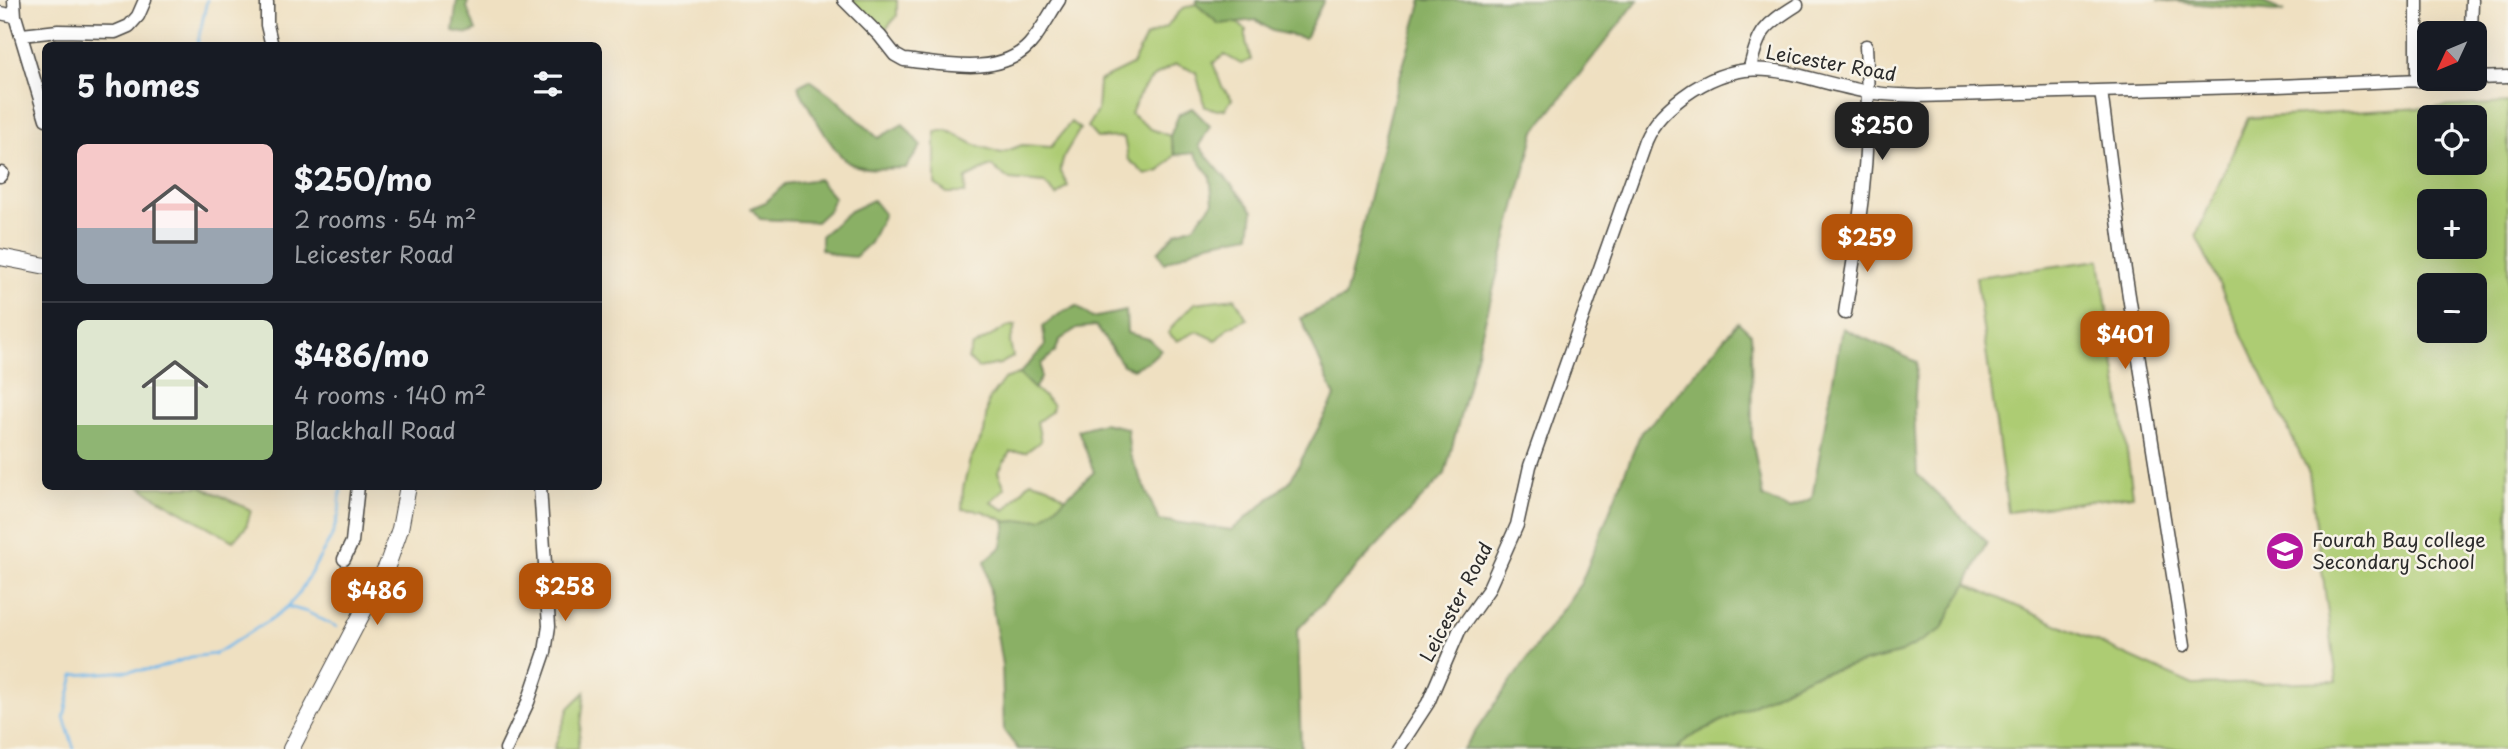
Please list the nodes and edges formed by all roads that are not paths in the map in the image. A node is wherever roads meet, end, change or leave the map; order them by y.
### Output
1 (14, 0) edge
2 (145, 0) edge
3 (844, 0) edge
4 (1059, 0) edge
5 (2417, 0) edge
6 (2472, 0) edge
7 (267, 2) dead end
8 (1797, 5) dead end
9 (0, 13) edge
10 (15, 16) junction
11 (2417, 21) edge
12 (2471, 21) edge
13 (22, 35) junction
14 (271, 42) edge
15 (1866, 47) dead end
16 (1750, 68) junction
17 (2508, 77) edge
18 (2487, 78) edge
19 (2417, 80) edge
20 (2101, 91) junction
21 (1869, 92) junction
22 (42, 105) edge
23 (0, 257) edge
24 (42, 266) edge
25 (1845, 313) dead end
26 (358, 490) edge
27 (407, 490) edge
28 (540, 490) edge
29 (344, 559) dead end
30 (2184, 645) dead end
31 (291, 749) edge
32 (506, 749) edge
33 (1398, 749) edge

1 - 10 street
2 - 13 street
3 - 4 street
5 - 11 street
6 - 12 street
7 - 14 street
8 - 16 street
9 - 10 street
10 - 13 street
13 - 22 street
15 - 21 street
16 - 21 street, Leicester Road
16 - 33 street, Leicester Road
17 - 18 street
19 - 20 street, Leicester Road
20 - 21 street, Leicester Road
20 - 30 street
21 - 25 street
23 - 24 main road
26 - 29 street
27 - 31 main road
28 - 32 street

